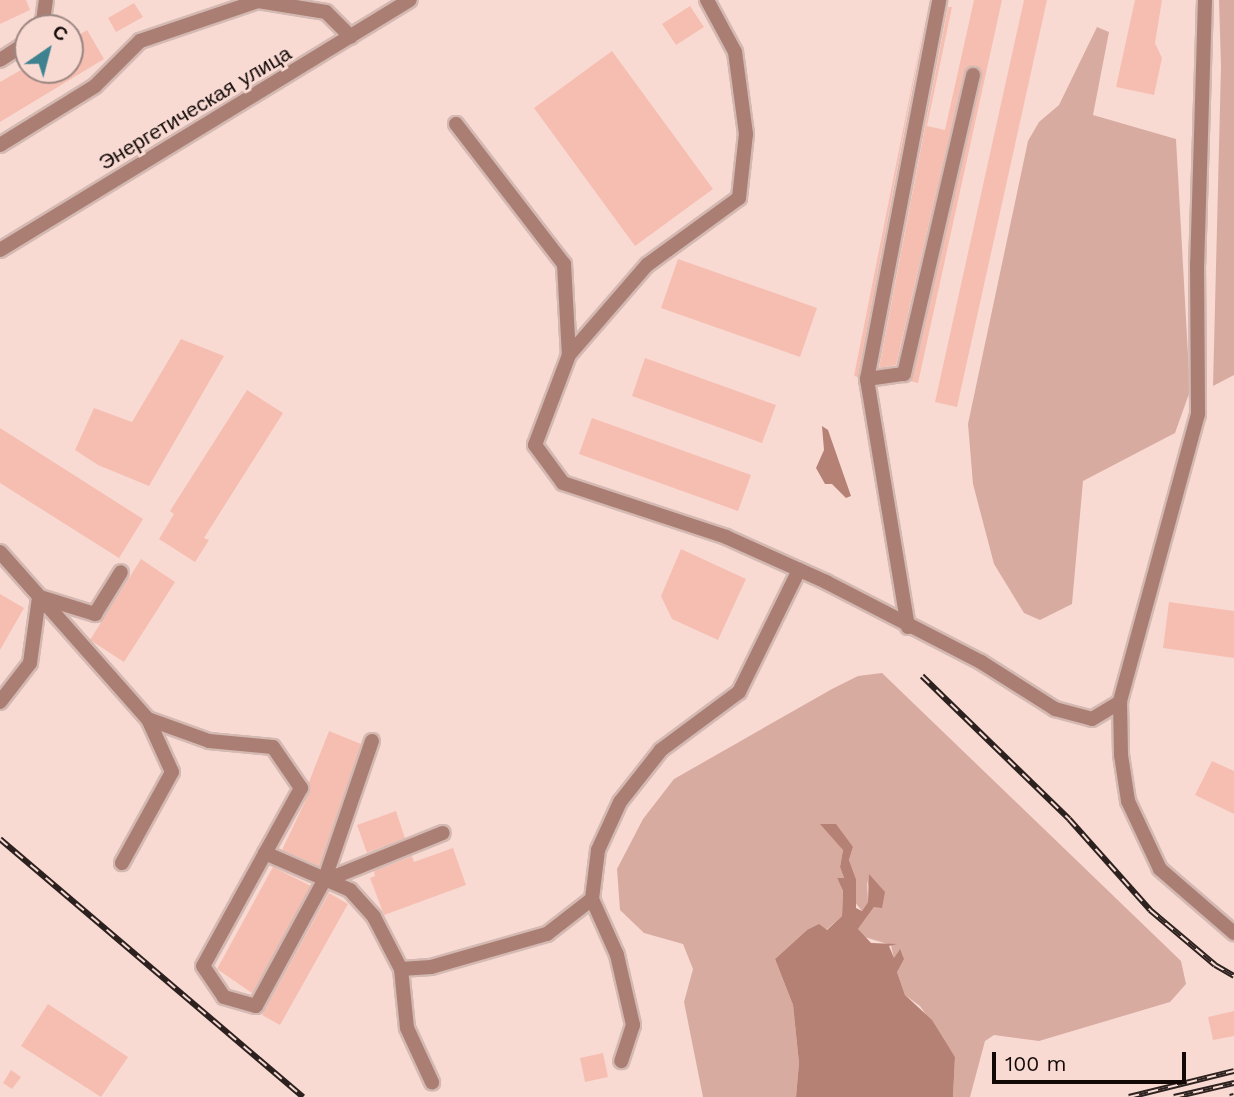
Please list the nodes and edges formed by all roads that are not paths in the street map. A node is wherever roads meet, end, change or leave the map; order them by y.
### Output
1 (410, 0) edge
2 (707, 0) edge
3 (939, 0) edge
4 (1205, 0) edge
5 (351, 37) junction
6 (973, 75) dead end
7 (456, 124) dead end
8 (0, 145) edge
9 (0, 250) edge
10 (569, 355) junction
11 (867, 379) junction
12 (0, 552) edge
13 (799, 570) junction
14 (121, 572) dead end
15 (39, 597) junction
16 (908, 627) junction
17 (0, 702) edge
18 (1120, 702) junction
19 (148, 719) junction
20 (372, 741) dead end
21 (443, 833) dead end
22 (265, 853) junction
23 (122, 863) dead end
24 (324, 881) junction
25 (592, 899) junction
26 (1234, 933) edge
27 (401, 969) junction
28 (621, 1061) dead end
29 (432, 1082) dead end

1 - 5 street, Энергетическая улица
2 - 10 street
3 - 11 street
4 - 18 street
5 - 8 street
5 - 9 street, Энергетическая улица
6 - 11 street
7 - 10 street
10 - 13 street
11 - 16 street
12 - 15 street
13 - 16 street
13 - 25 street
14 - 15 street
15 - 17 street
15 - 19 street
16 - 18 street
18 - 26 street
19 - 22 street
19 - 23 street
20 - 24 street
21 - 24 street
22 - 24 street
22 - 24 street
24 - 27 street
25 - 27 street
25 - 28 street
27 - 29 street

